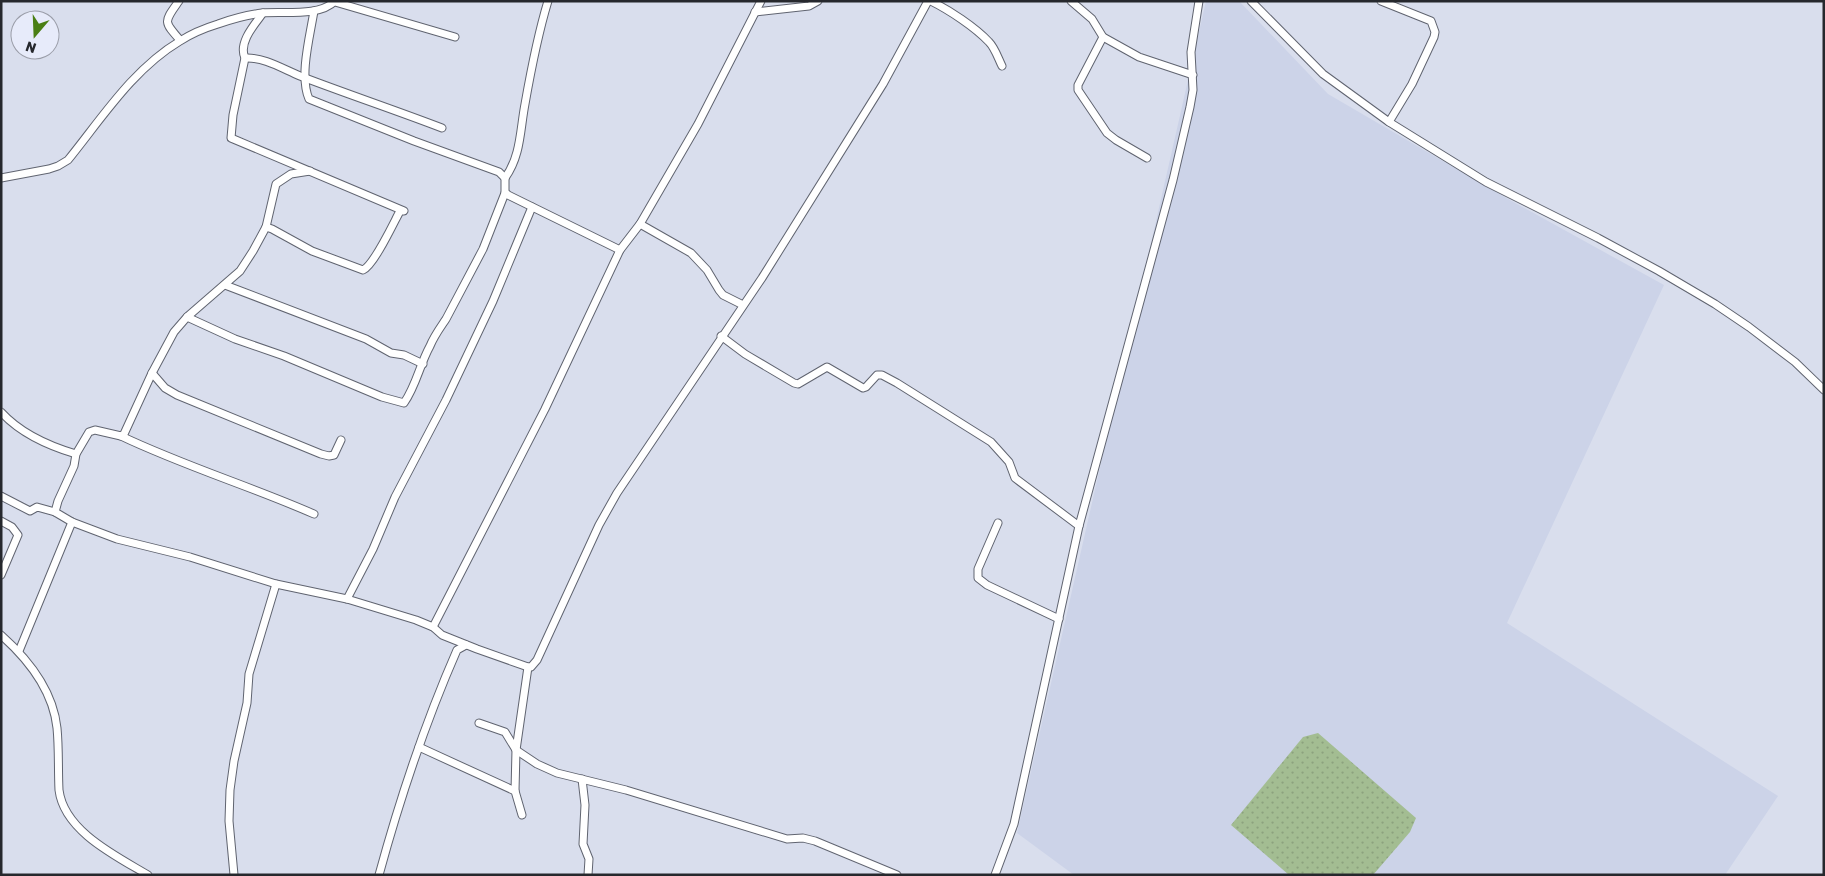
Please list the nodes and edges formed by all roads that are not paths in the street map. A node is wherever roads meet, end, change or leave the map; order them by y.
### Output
1 (179, 1) edge
2 (548, 1) edge
3 (761, 1) edge
4 (818, 1) edge
5 (929, 1) edge
6 (1071, 1) edge
7 (1199, 1) edge
8 (1251, 1) edge
9 (1381, 1) edge
10 (335, 2) edge
11 (314, 11) junction
12 (755, 12) junction
13 (263, 13) junction
14 (454, 37) dead end
15 (1103, 37) junction
16 (180, 40) junction
17 (245, 58) junction
18 (1002, 66) dead end
19 (1193, 75) junction
20 (305, 77) junction
21 (1389, 122) junction
22 (442, 128) dead end
23 (1147, 158) dead end
24 (310, 171) junction
25 (1, 178) edge
26 (505, 178) junction
27 (505, 193) junction
28 (532, 207) junction
29 (640, 224) junction
30 (266, 227) junction
31 (620, 250) junction
32 (225, 285) junction
33 (743, 306) junction
34 (187, 317) junction
35 (721, 336) junction
36 (423, 364) junction
37 (152, 373) junction
38 (1824, 390) edge
39 (1, 412) edge
40 (121, 436) junction
41 (341, 440) dead end
42 (76, 454) junction
43 (1, 496) edge
44 (55, 512) junction
45 (314, 514) dead end
46 (1, 521) edge
47 (72, 522) junction
48 (998, 523) dead end
49 (1078, 526) junction
50 (1, 575) edge
51 (276, 584) junction
52 (347, 599) junction
53 (1059, 619) junction
54 (433, 627) junction
55 (1, 635) edge
56 (466, 645) junction
57 (20, 651) junction
58 (528, 667) junction
59 (479, 723) dead end
60 (419, 747) junction
61 (516, 750) junction
62 (582, 779) junction
63 (516, 791) junction
64 (522, 814) dead end
65 (148, 875) edge
66 (234, 875) edge
67 (379, 875) edge
68 (588, 875) edge
69 (897, 875) edge
70 (995, 875) edge

1 - 16 street
2 - 26 street
3 - 12 street
4 - 12 street
5 - 18 street
5 - 33 street
6 - 15 street
7 - 19 street
8 - 21 street
9 - 21 street
10 - 11 street
10 - 14 street
11 - 13 street
11 - 20 street
12 - 29 street
13 - 16 street
13 - 17 street
15 - 19 street
15 - 23 street
16 - 25 street
17 - 20 street
17 - 24 street
19 - 49 street
20 - 22 street
20 - 26 street
21 - 38 street
24 - 30 street
24 - 30 street
26 - 27 street
27 - 28 street
27 - 36 street
28 - 31 street
28 - 52 street
29 - 31 street
29 - 33 street
30 - 32 street
31 - 54 street
32 - 34 street
32 - 36 street
33 - 35 street
34 - 36 street
34 - 37 street
35 - 49 street
35 - 58 street
37 - 40 street
37 - 41 street
39 - 42 street
40 - 42 street
40 - 45 street
42 - 44 street
43 - 44 street
44 - 47 street
46 - 50 street
47 - 51 street
47 - 57 street
48 - 53 street
49 - 53 street
51 - 52 street
51 - 66 street
52 - 54 street
53 - 70 street
54 - 56 street
55 - 57 street
56 - 58 street
56 - 60 street
57 - 65 street
58 - 61 street
59 - 61 street
60 - 63 street
60 - 67 street
61 - 62 street
61 - 63 street
62 - 68 street
62 - 69 street
63 - 64 street

